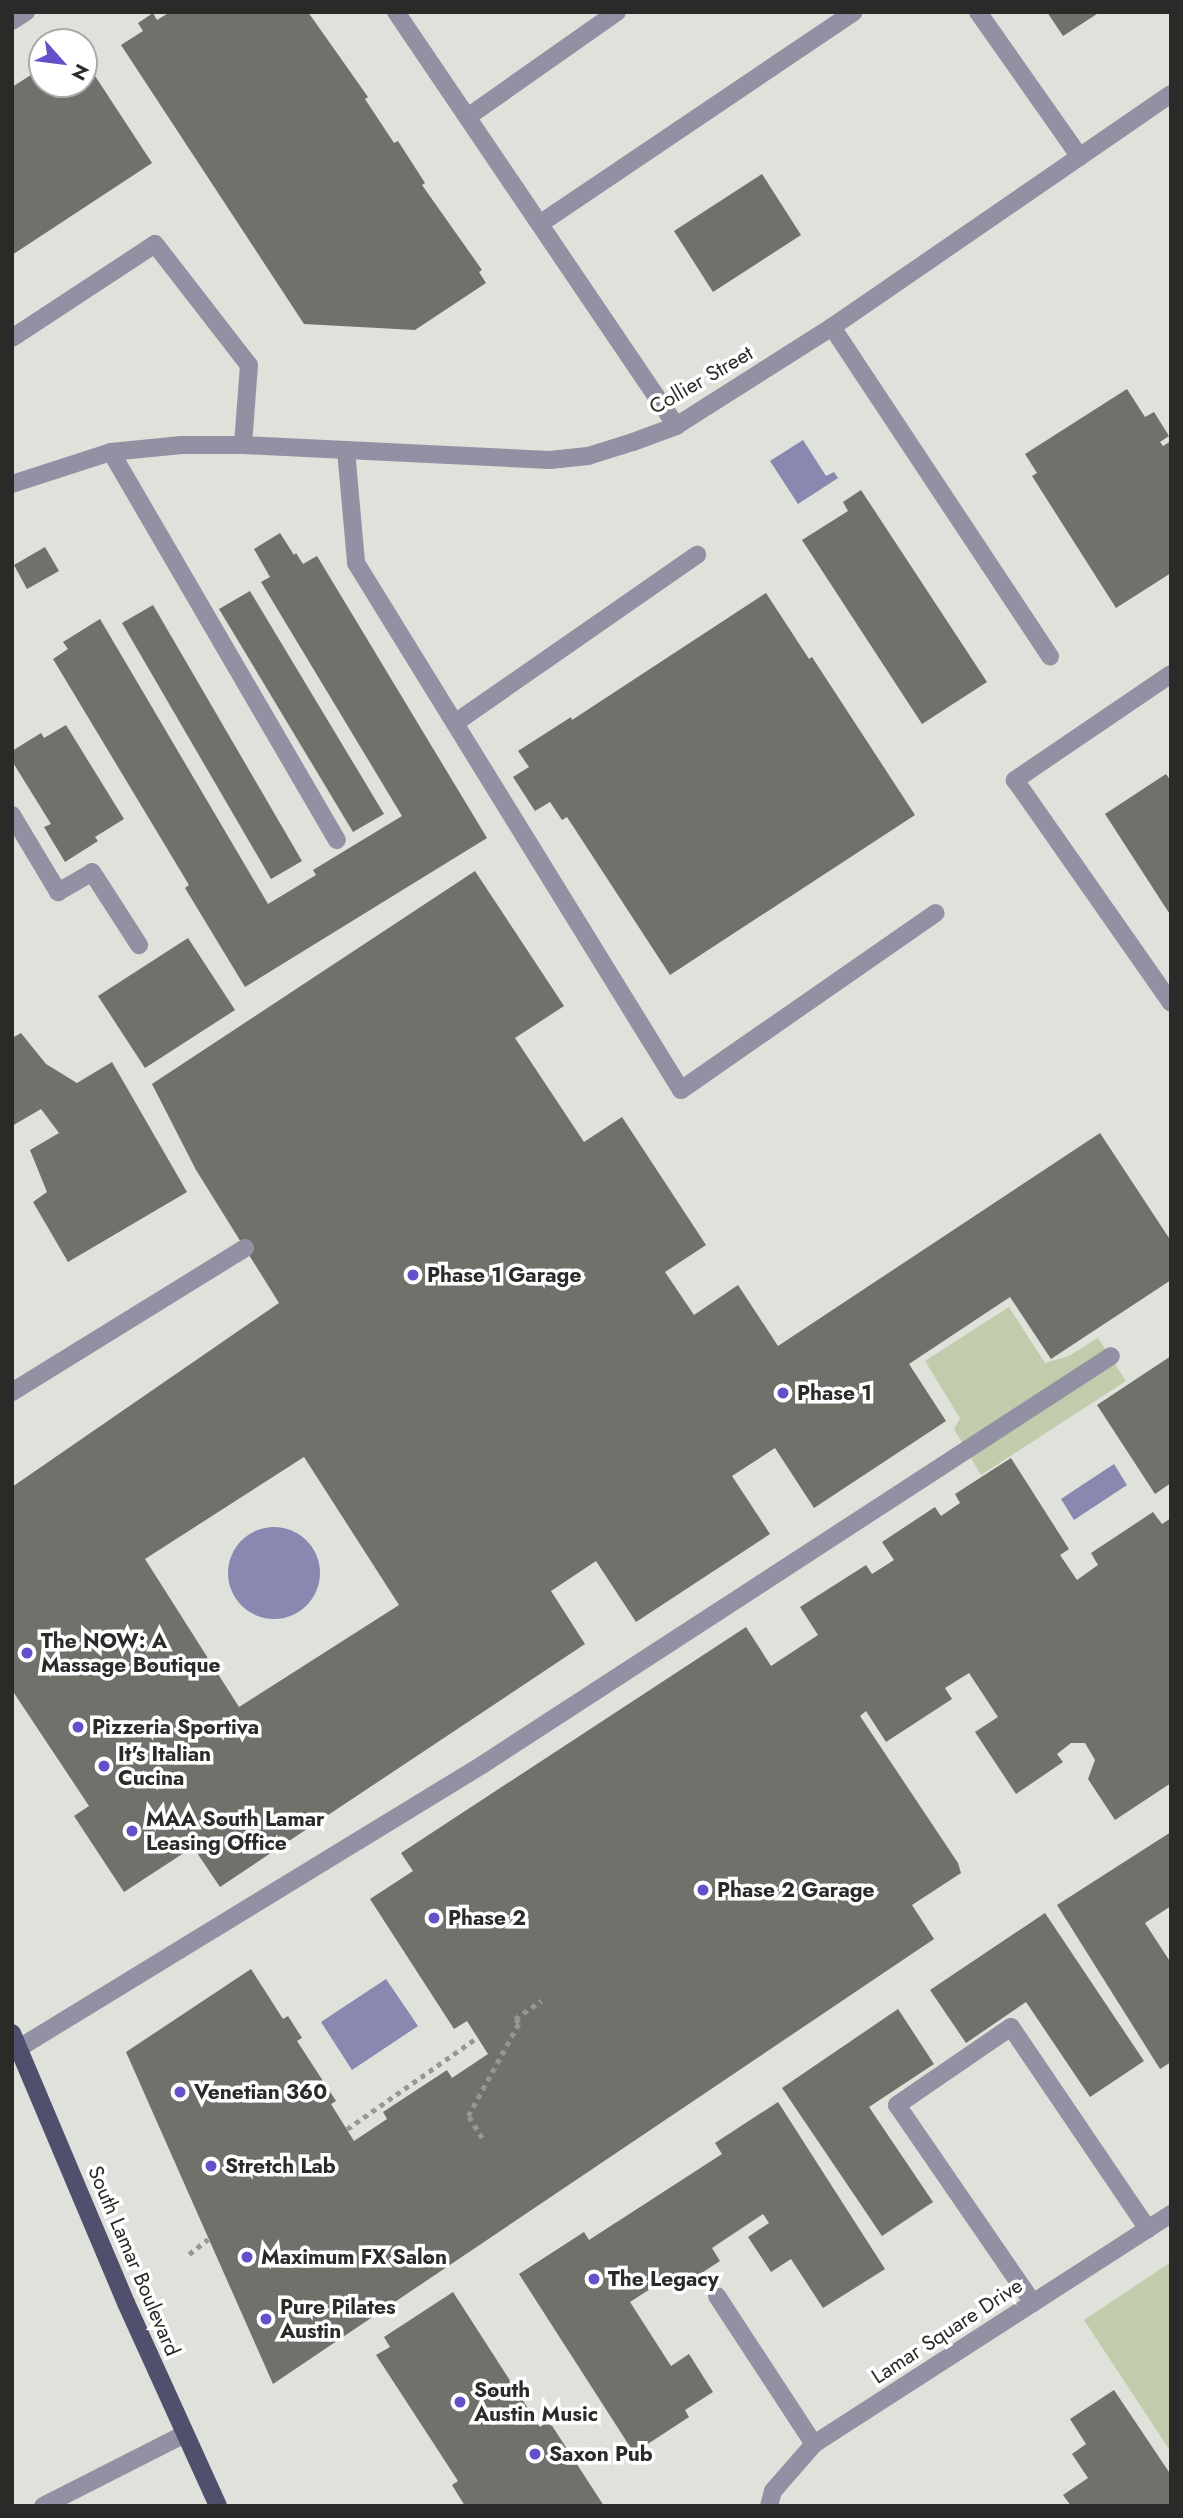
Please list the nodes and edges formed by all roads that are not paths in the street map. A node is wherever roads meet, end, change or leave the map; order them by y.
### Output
1 (26, 12) edge
2 (396, 12) edge
3 (617, 12) edge
4 (854, 12) edge
5 (978, 12) edge
6 (12, 21) edge
7 (1171, 94) edge
8 (469, 116) junction
9 (1080, 157) junction
10 (541, 223) junction
11 (832, 327) junction
12 (12, 338) edge
13 (676, 426) junction
14 (243, 445) junction
15 (346, 450) junction
16 (111, 452) junction
17 (12, 484) edge
18 (696, 555) dead end
19 (1049, 656) dead end
20 (1171, 674) edge
21 (455, 723) junction
22 (12, 815) edge
23 (337, 840) dead end
24 (936, 913) dead end
25 (139, 945) dead end
26 (1171, 1003) edge
27 (245, 1248) dead end
28 (1111, 1356) dead end
29 (12, 1392) edge
30 (16, 2040) edge
31 (1171, 2214) edge
32 (1148, 2229) junction
33 (717, 2296) dead end
34 (1033, 2303) junction
35 (185, 2434) junction
36 (814, 2444) junction
37 (43, 2506) edge
38 (218, 2506) edge
39 (769, 2506) edge

1 - 6 street
2 - 8 street
3 - 8 street
4 - 10 street
5 - 9 street
7 - 9 street, Collier Street
8 - 10 street
9 - 11 street, Collier Street
10 - 13 street
11 - 13 street, Collier Street
11 - 19 street
12 - 14 street
13 - 15 street, Collier Street
14 - 15 street, Collier Street
14 - 16 street, Collier Street
15 - 21 street
16 - 17 street, Collier Street
16 - 23 street
18 - 21 street
20 - 26 street
21 - 24 street
22 - 25 street
27 - 29 street
28 - 30 street
30 - 35 main road, South Lamar Boulevard
31 - 32 street, Lamar Square Drive
32 - 34 street, Lamar Square Drive
32 - 34 street
33 - 36 street
34 - 36 street, Lamar Square Drive
35 - 37 street
35 - 38 main road, South Lamar Boulevard
36 - 39 street, Lamar Square Drive

